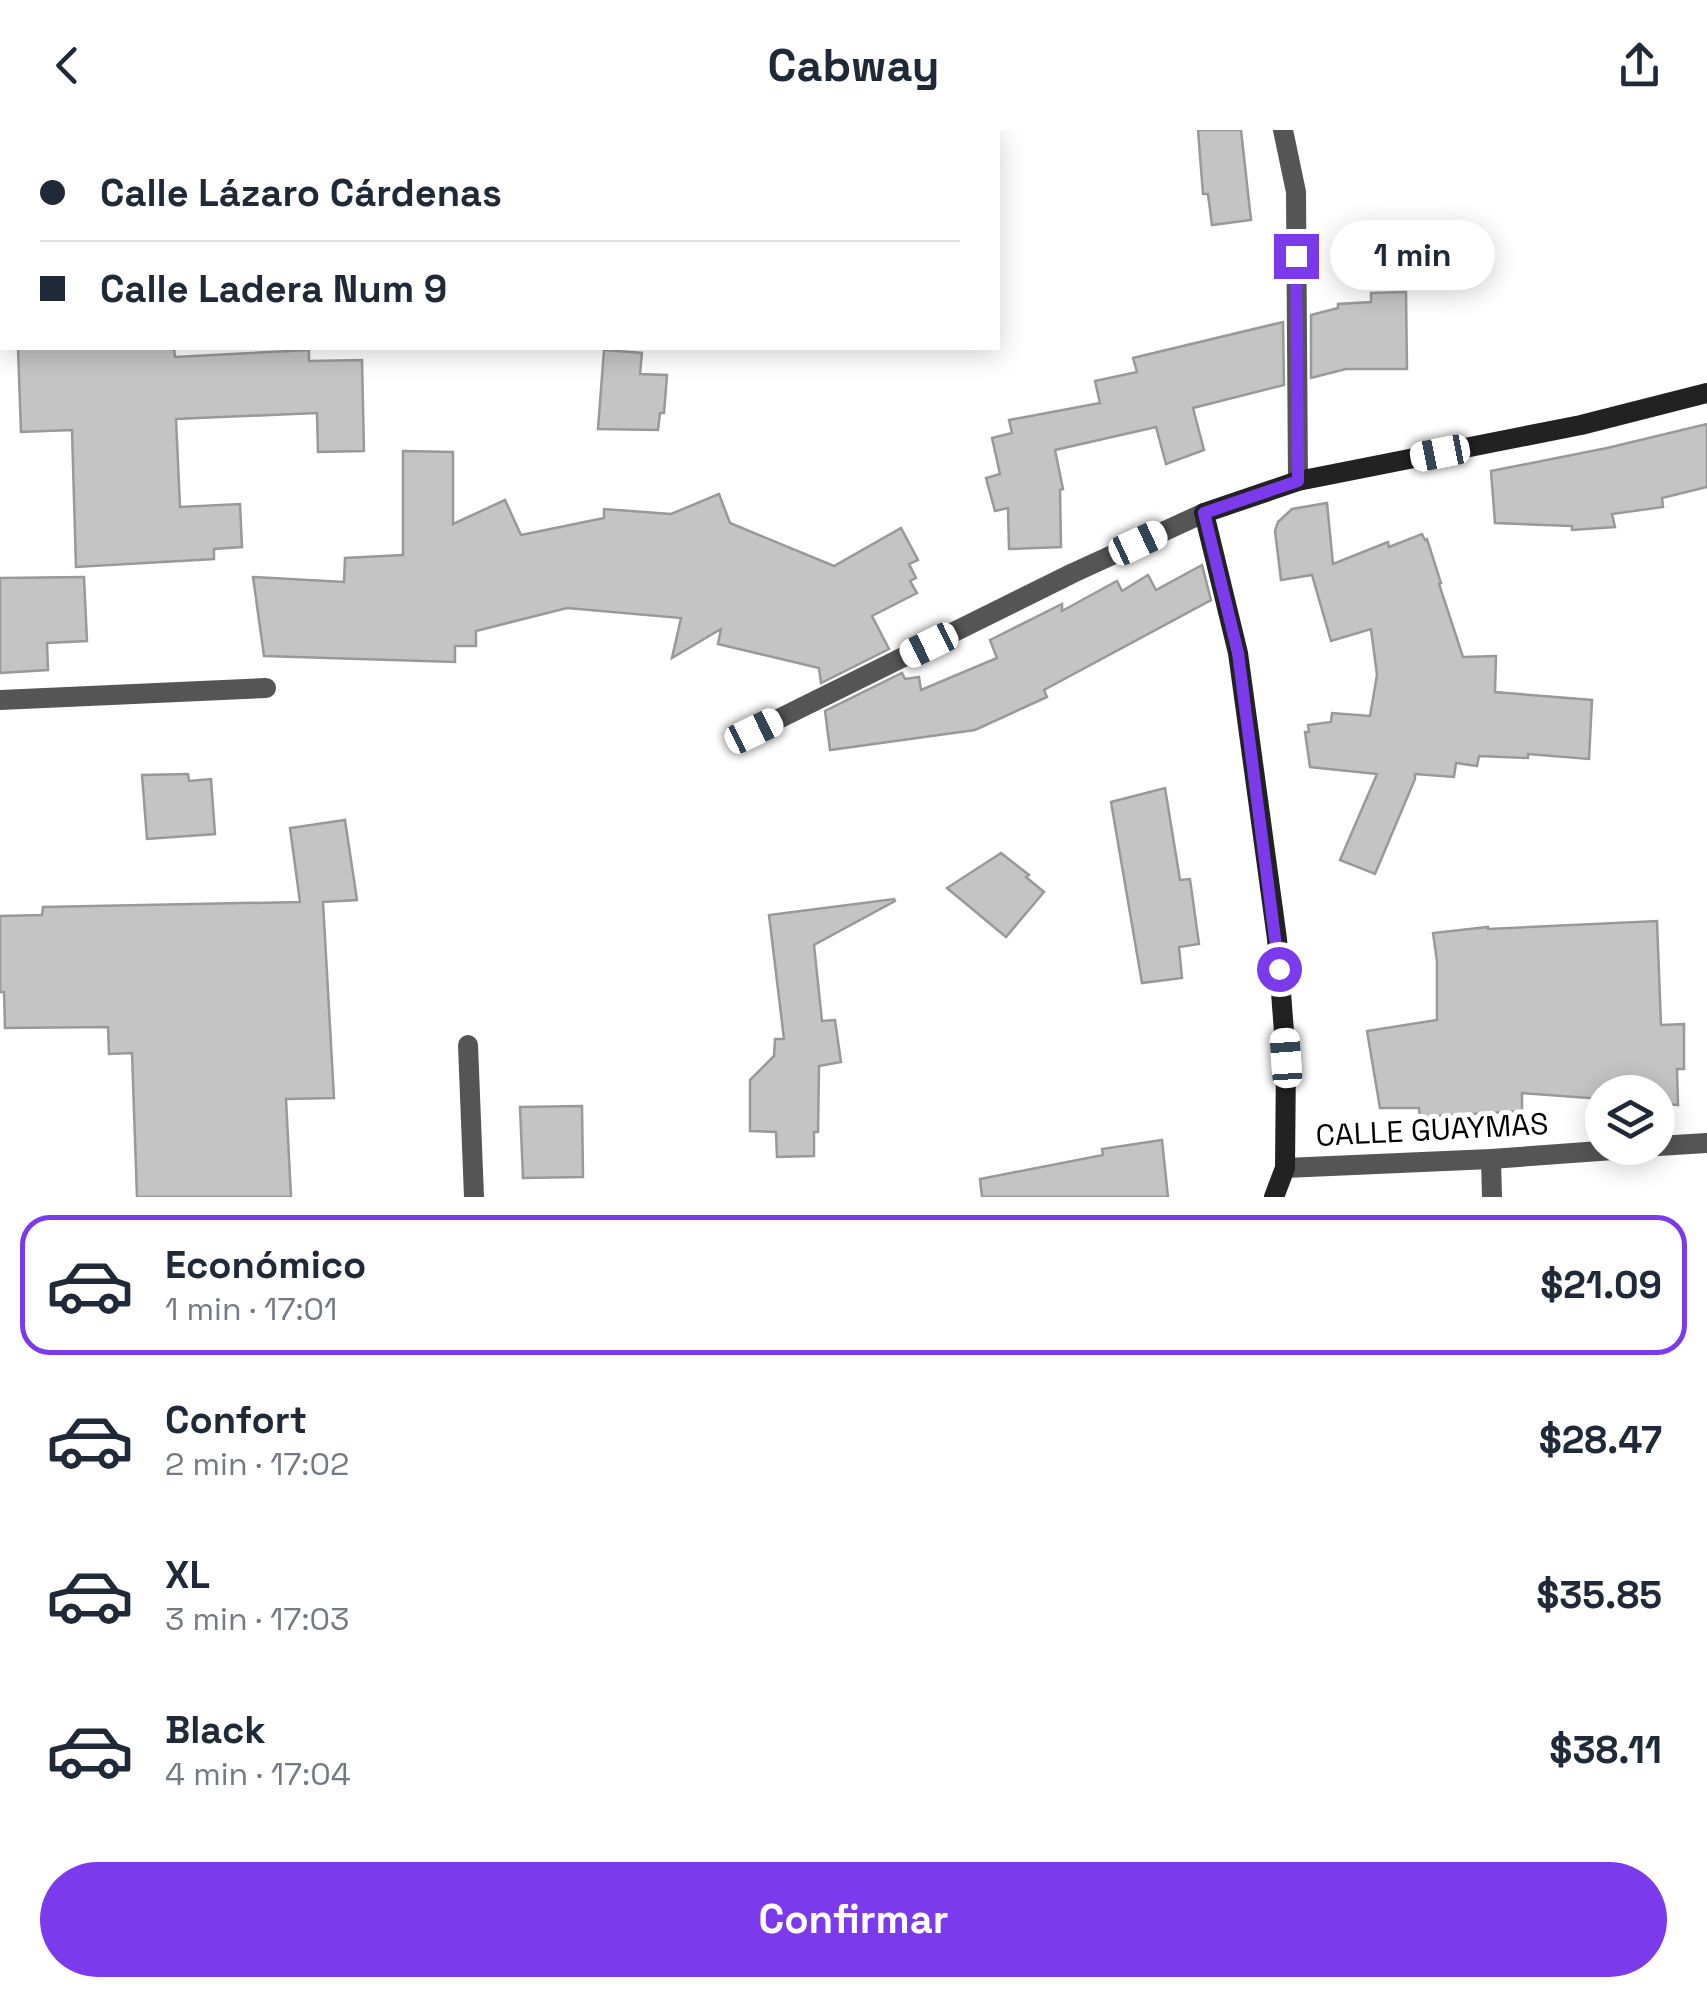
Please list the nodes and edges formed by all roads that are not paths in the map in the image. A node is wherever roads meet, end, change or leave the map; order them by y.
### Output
1 (1283, 130) edge
2 (1707, 392) edge
3 (1298, 481) junction
4 (1204, 513) junction
5 (266, 688) dead end
6 (0, 700) edge
7 (754, 731) dead end
8 (468, 1044) dead end
9 (1707, 1142) edge
10 (1675, 1145) edge
11 (1585, 1152) edge
12 (1491, 1159) junction
13 (1285, 1168) junction
14 (474, 1197) edge
15 (1274, 1197) edge
16 (1492, 1197) edge

1 - 3 street
2 - 3 street
3 - 4 street
4 - 7 street
4 - 13 street
5 - 6 street
8 - 14 street
9 - 10 street
11 - 12 street, CALLE GUAYMAS
12 - 13 street, CALLE GUAYMAS
12 - 16 street
13 - 15 street

